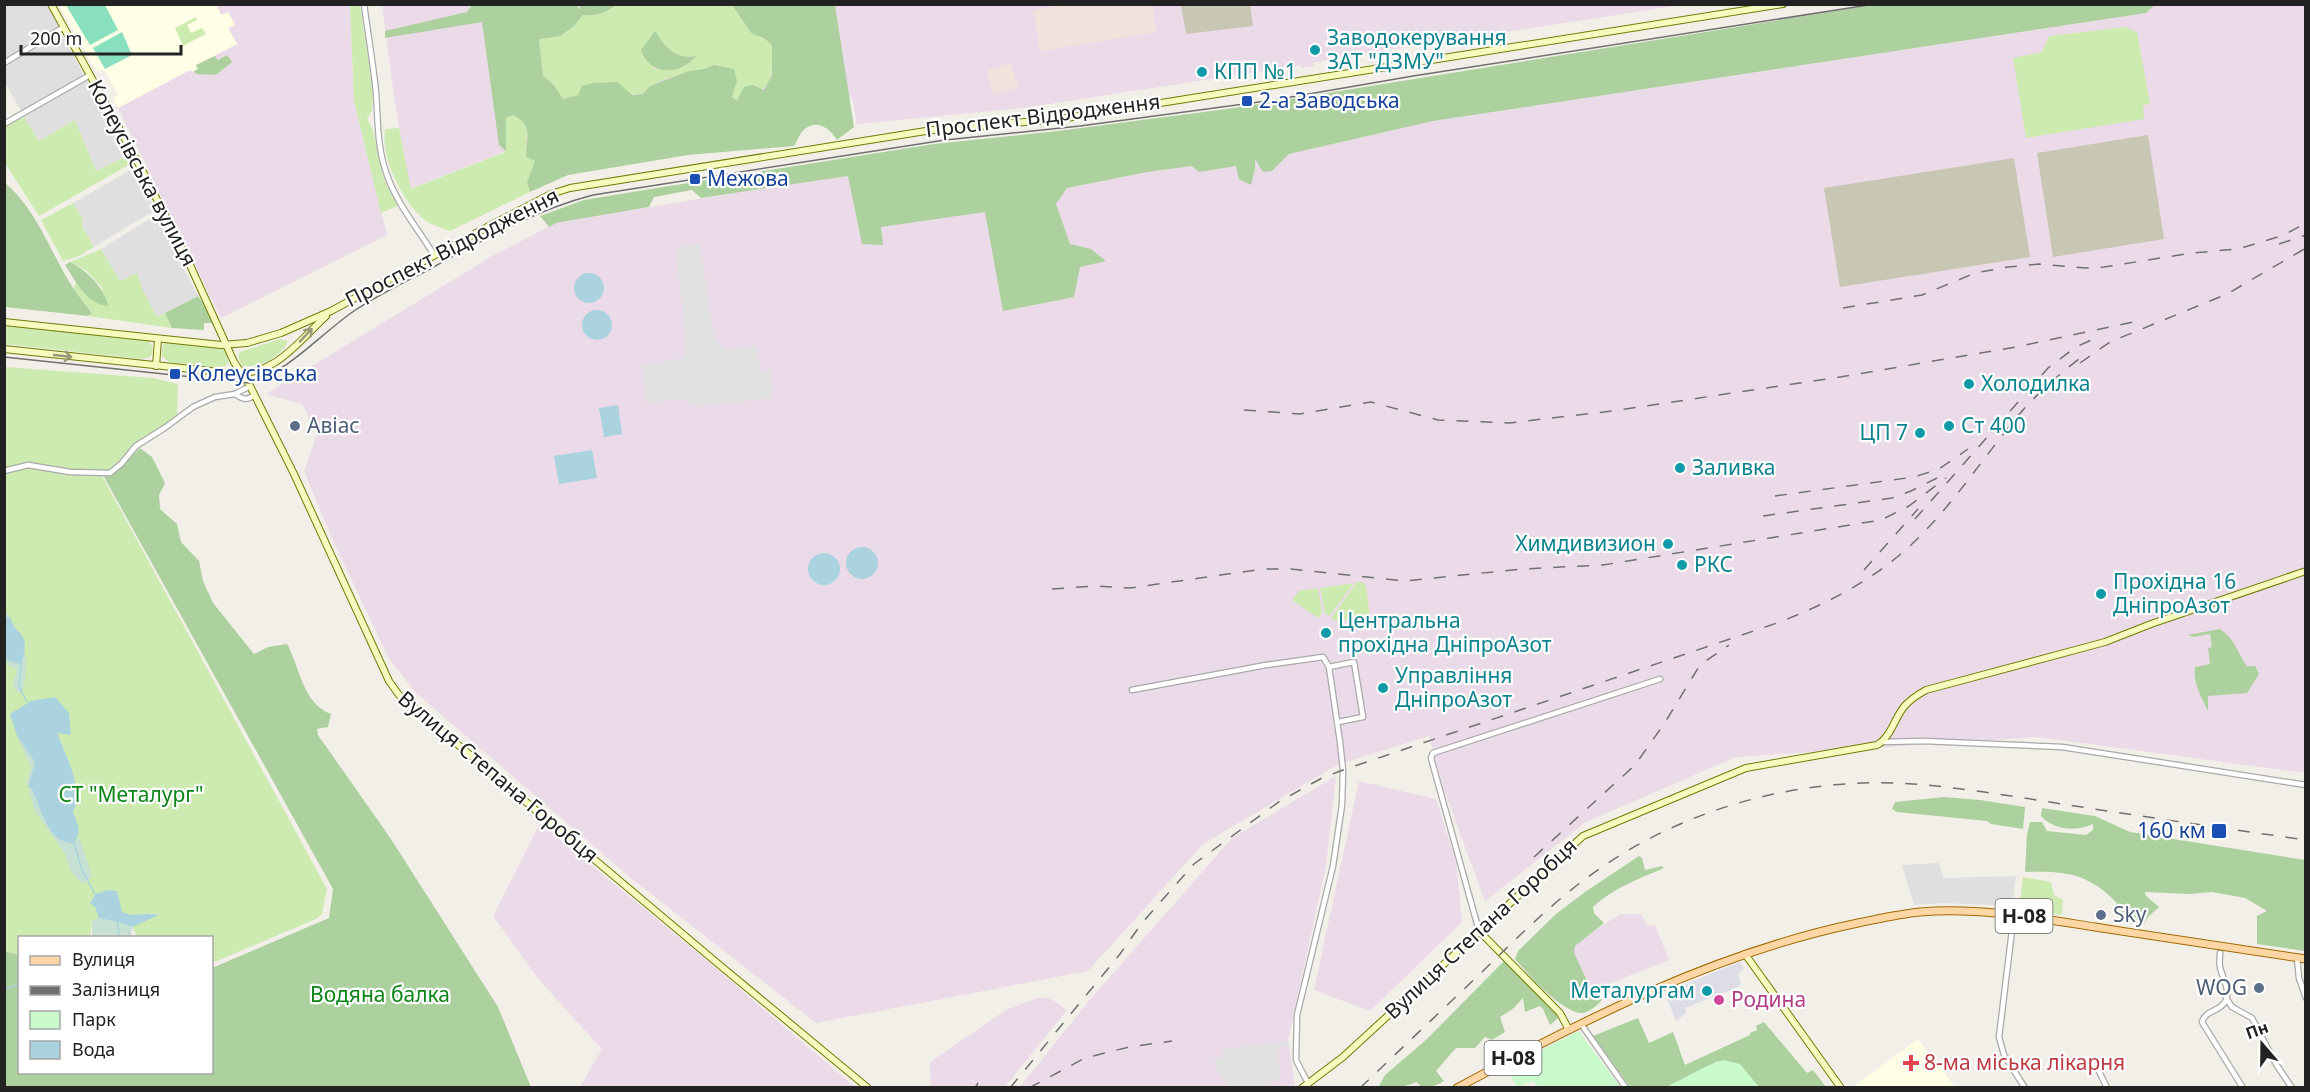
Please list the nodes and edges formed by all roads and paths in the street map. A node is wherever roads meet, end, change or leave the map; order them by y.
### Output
1 (51, 4) edge
2 (364, 4) edge
3 (1784, 4) edge
4 (64, 27) junction
5 (4, 63) edge
6 (90, 75) junction
7 (4, 124) edge
8 (434, 255) junction
9 (331, 311) junction
10 (4, 322) edge
11 (158, 339) junction
12 (227, 345) junction
13 (4, 349) edge
14 (156, 366) junction
15 (242, 374) junction
16 (250, 386) junction
17 (236, 394) junction
18 (254, 395) junction
19 (4, 471) edge
20 (2306, 571) edge
21 (1329, 667) junction
22 (1660, 679) dead end
23 (1132, 690) dead end
24 (1338, 722) junction
25 (1883, 742) junction
26 (2306, 785) edge
27 (2014, 914) junction
28 (1479, 930) junction
29 (2220, 953) dead end
30 (1745, 954) junction
31 (2297, 958) junction
32 (2306, 959) edge
33 (2226, 998) junction
34 (2306, 998) edge
35 (1581, 1024) junction
36 (1569, 1030) junction
37 (2098, 1069) dead end
38 (1308, 1083) junction
39 (868, 1088) edge
40 (1302, 1088) edge
41 (1457, 1088) edge
42 (1626, 1088) edge
43 (1841, 1088) edge
44 (2025, 1088) edge
45 (2107, 1088) edge
46 (2243, 1088) edge
47 (2292, 1088) edge

1 - 4 street, Колеусівська вулиця
2 - 8 street
3 - 8 street, Проспект Відродження
4 - 5 street
4 - 6 street, Колеусівська вулиця
6 - 7 street
6 - 12 street, Колеусівська вулиця
8 - 9 street, Проспект Відродження
9 - 12 street, Проспект Відродження
15 -> 9 street, Проспект Відродження
10 - 11 street, Проспект Відродження
11 - 12 street, Проспект Відродження
11 - 14 street
12 - 15 street, Вулиця Степана Горобця
13 -> 14 street, Проспект Відродження
14 - 15 street, Проспект Відродження
15 - 16 street, Вулиця Степана Горобця
16 - 17 street
16 - 18 street, Вулиця Степана Горобця
17 - 18 street
17 - 19 street
18 - 39 street, Вулиця Степана Горобця
20 - 25 street
21 - 23 street
21 - 24 street
21 - 24 street
22 - 28 street
24 - 38 street
25 - 26 street
25 - 28 street, Вулиця Степана Горобця
27 - 30 main road, Н-08
27 - 31 main road, Н-08
27 - 44 street
28 - 36 street
28 - 38 street, Вулиця Степана Горобця
29 - 33 street
30 - 35 main road, Н-08
30 - 43 street
31 - 32 main road, Н-08
31 - 34 street
33 - 46 street
33 - 47 street
35 - 36 main road, Н-08
35 - 42 street
36 - 41 main road, Н-08
37 - 45 street
38 - 40 street, Вулиця Степана Горобця

